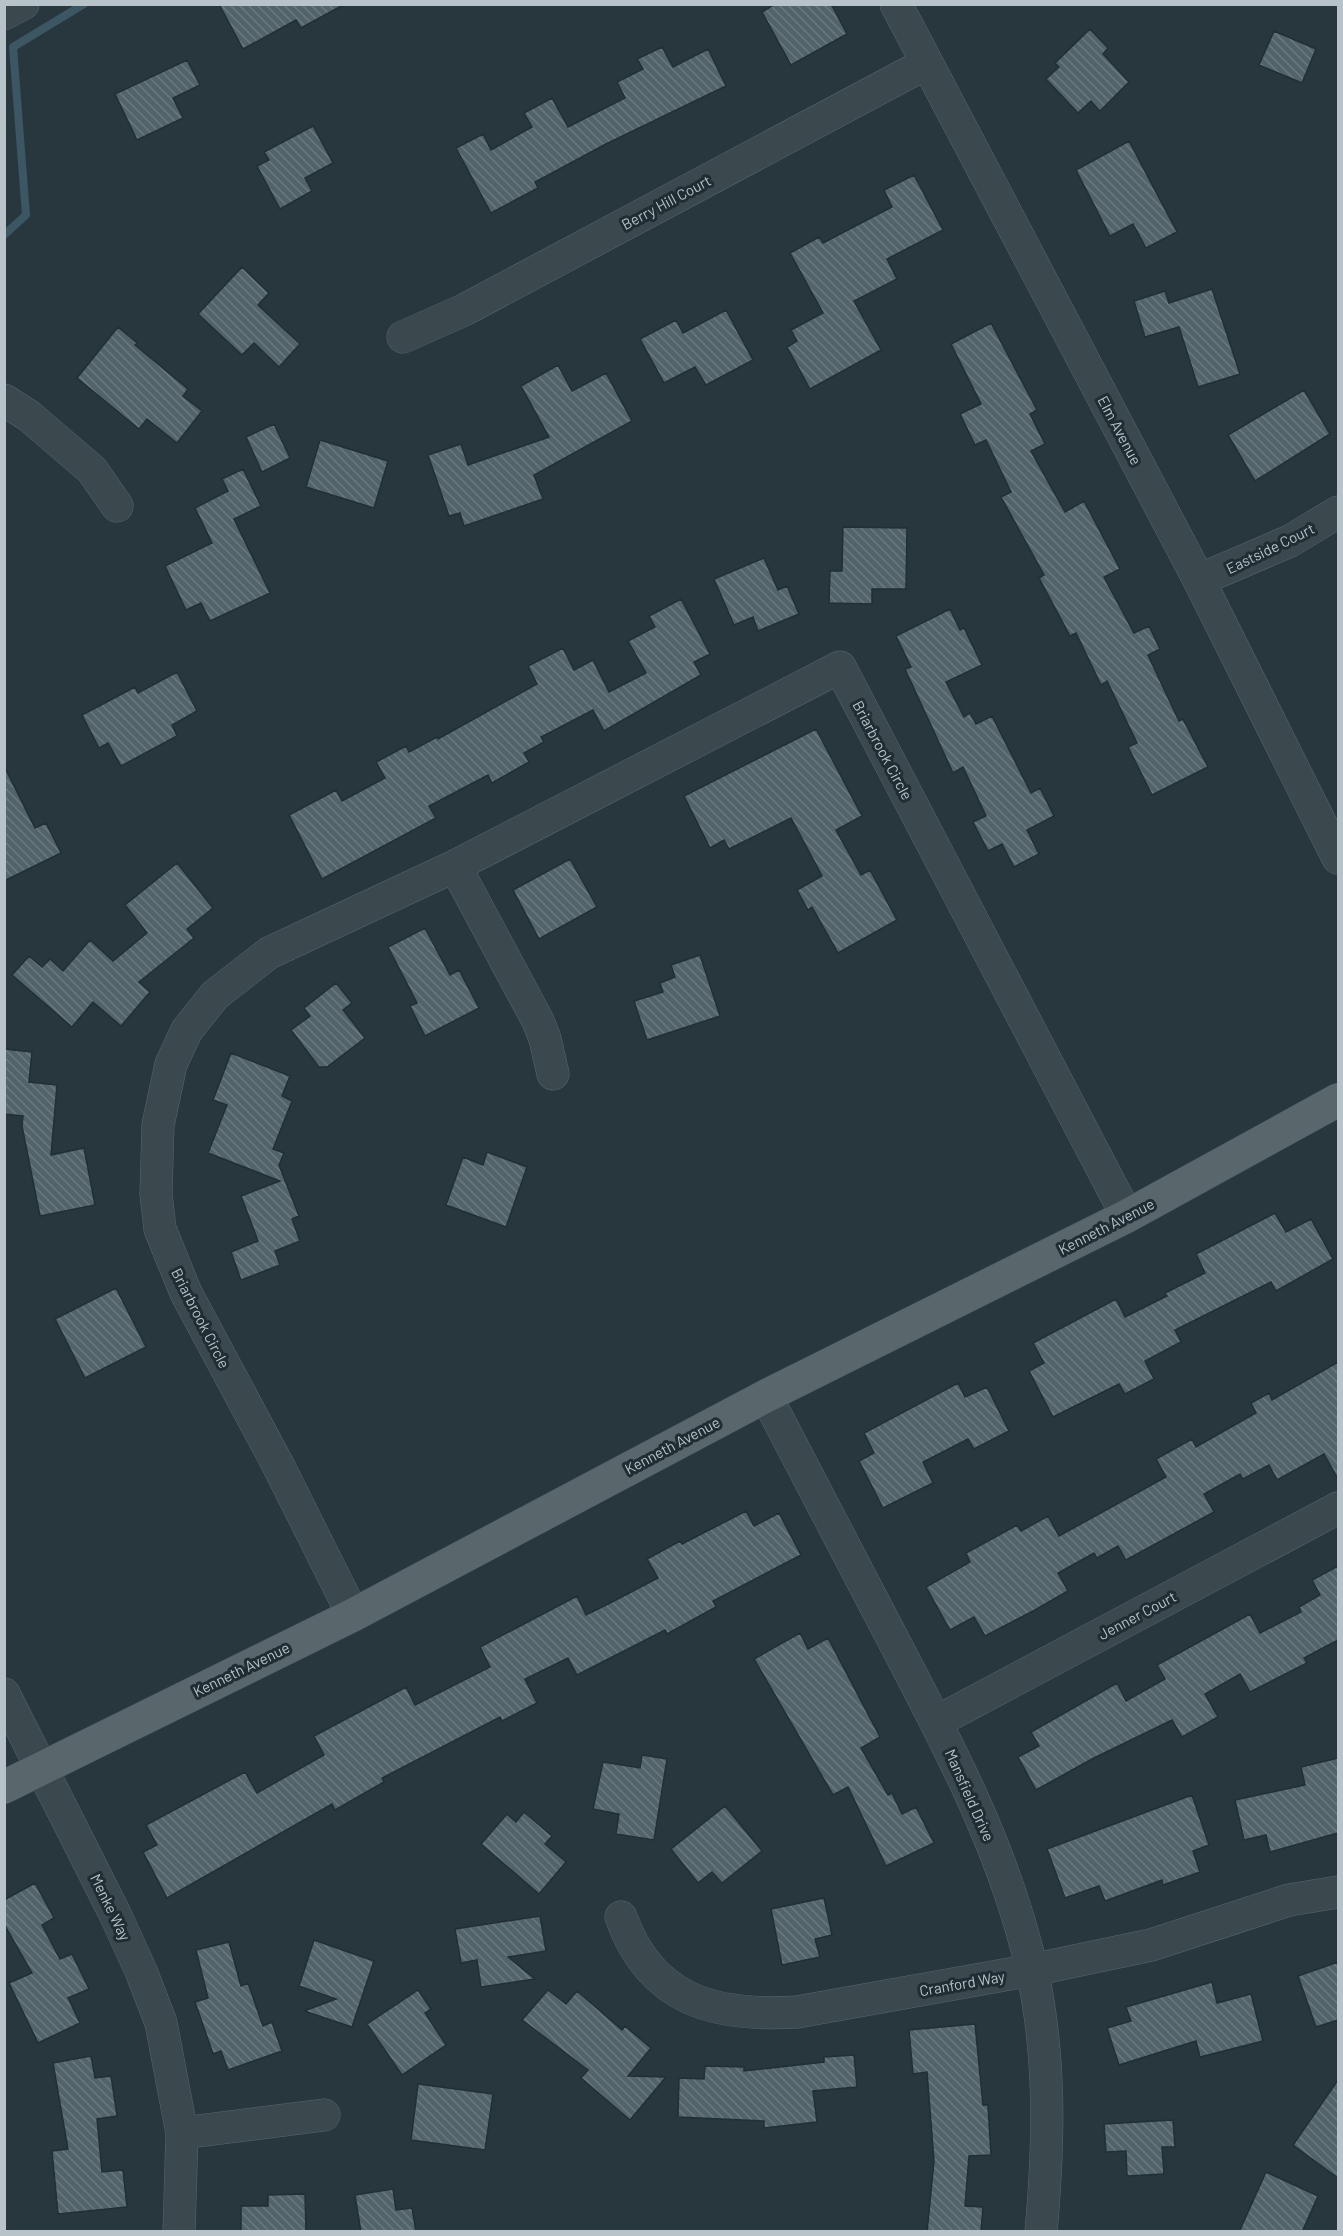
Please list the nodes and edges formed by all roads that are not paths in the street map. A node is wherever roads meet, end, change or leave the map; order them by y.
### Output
1 (23, 4) edge
2 (896, 4) edge
3 (4, 14) edge
4 (927, 63) junction
5 (403, 337) dead end
6 (4, 400) edge
7 (117, 506) dead end
8 (1338, 512) edge
9 (1199, 580) junction
10 (1338, 858) edge
11 (455, 866) junction
12 (553, 1074) dead end
13 (1338, 1100) edge
14 (1127, 1216) junction
15 (765, 1396) junction
16 (1338, 1508) edge
17 (353, 1615) junction
18 (4, 1694) edge
19 (936, 1722) junction
20 (43, 1766) junction
21 (4, 1787) edge
22 (1338, 1892) edge
23 (621, 1917) dead end
24 (1032, 1970) junction
25 (324, 2115) dead end
26 (182, 2133) junction
27 (179, 2232) edge
28 (1041, 2232) edge

1 - 3 street
2 - 4 street, Elm Avenue
4 - 5 street, Berry Hill Court
4 - 9 street, Elm Avenue
6 - 7 street
8 - 9 street, Eastside Court
9 - 10 street, Elm Avenue
11 - 12 street
11 - 14 street, Briarbrook Circle
11 - 17 street, Briarbrook Circle
13 - 14 main road, Kenneth Avenue
14 - 15 main road, Kenneth Avenue
15 - 17 main road, Kenneth Avenue
15 - 19 street, Mansfield Drive
16 - 19 street, Jenner Court
17 - 20 main road, Kenneth Avenue
18 - 20 street, Menke Way
19 - 24 street, Mansfield Drive
20 - 21 main road, Kenneth Avenue
20 - 26 street, Menke Way
22 - 24 street, Cranford Way
23 - 24 street, Cranford Way
24 - 28 street, Mansfield Drive
25 - 26 street
26 - 27 street, Menke Way

